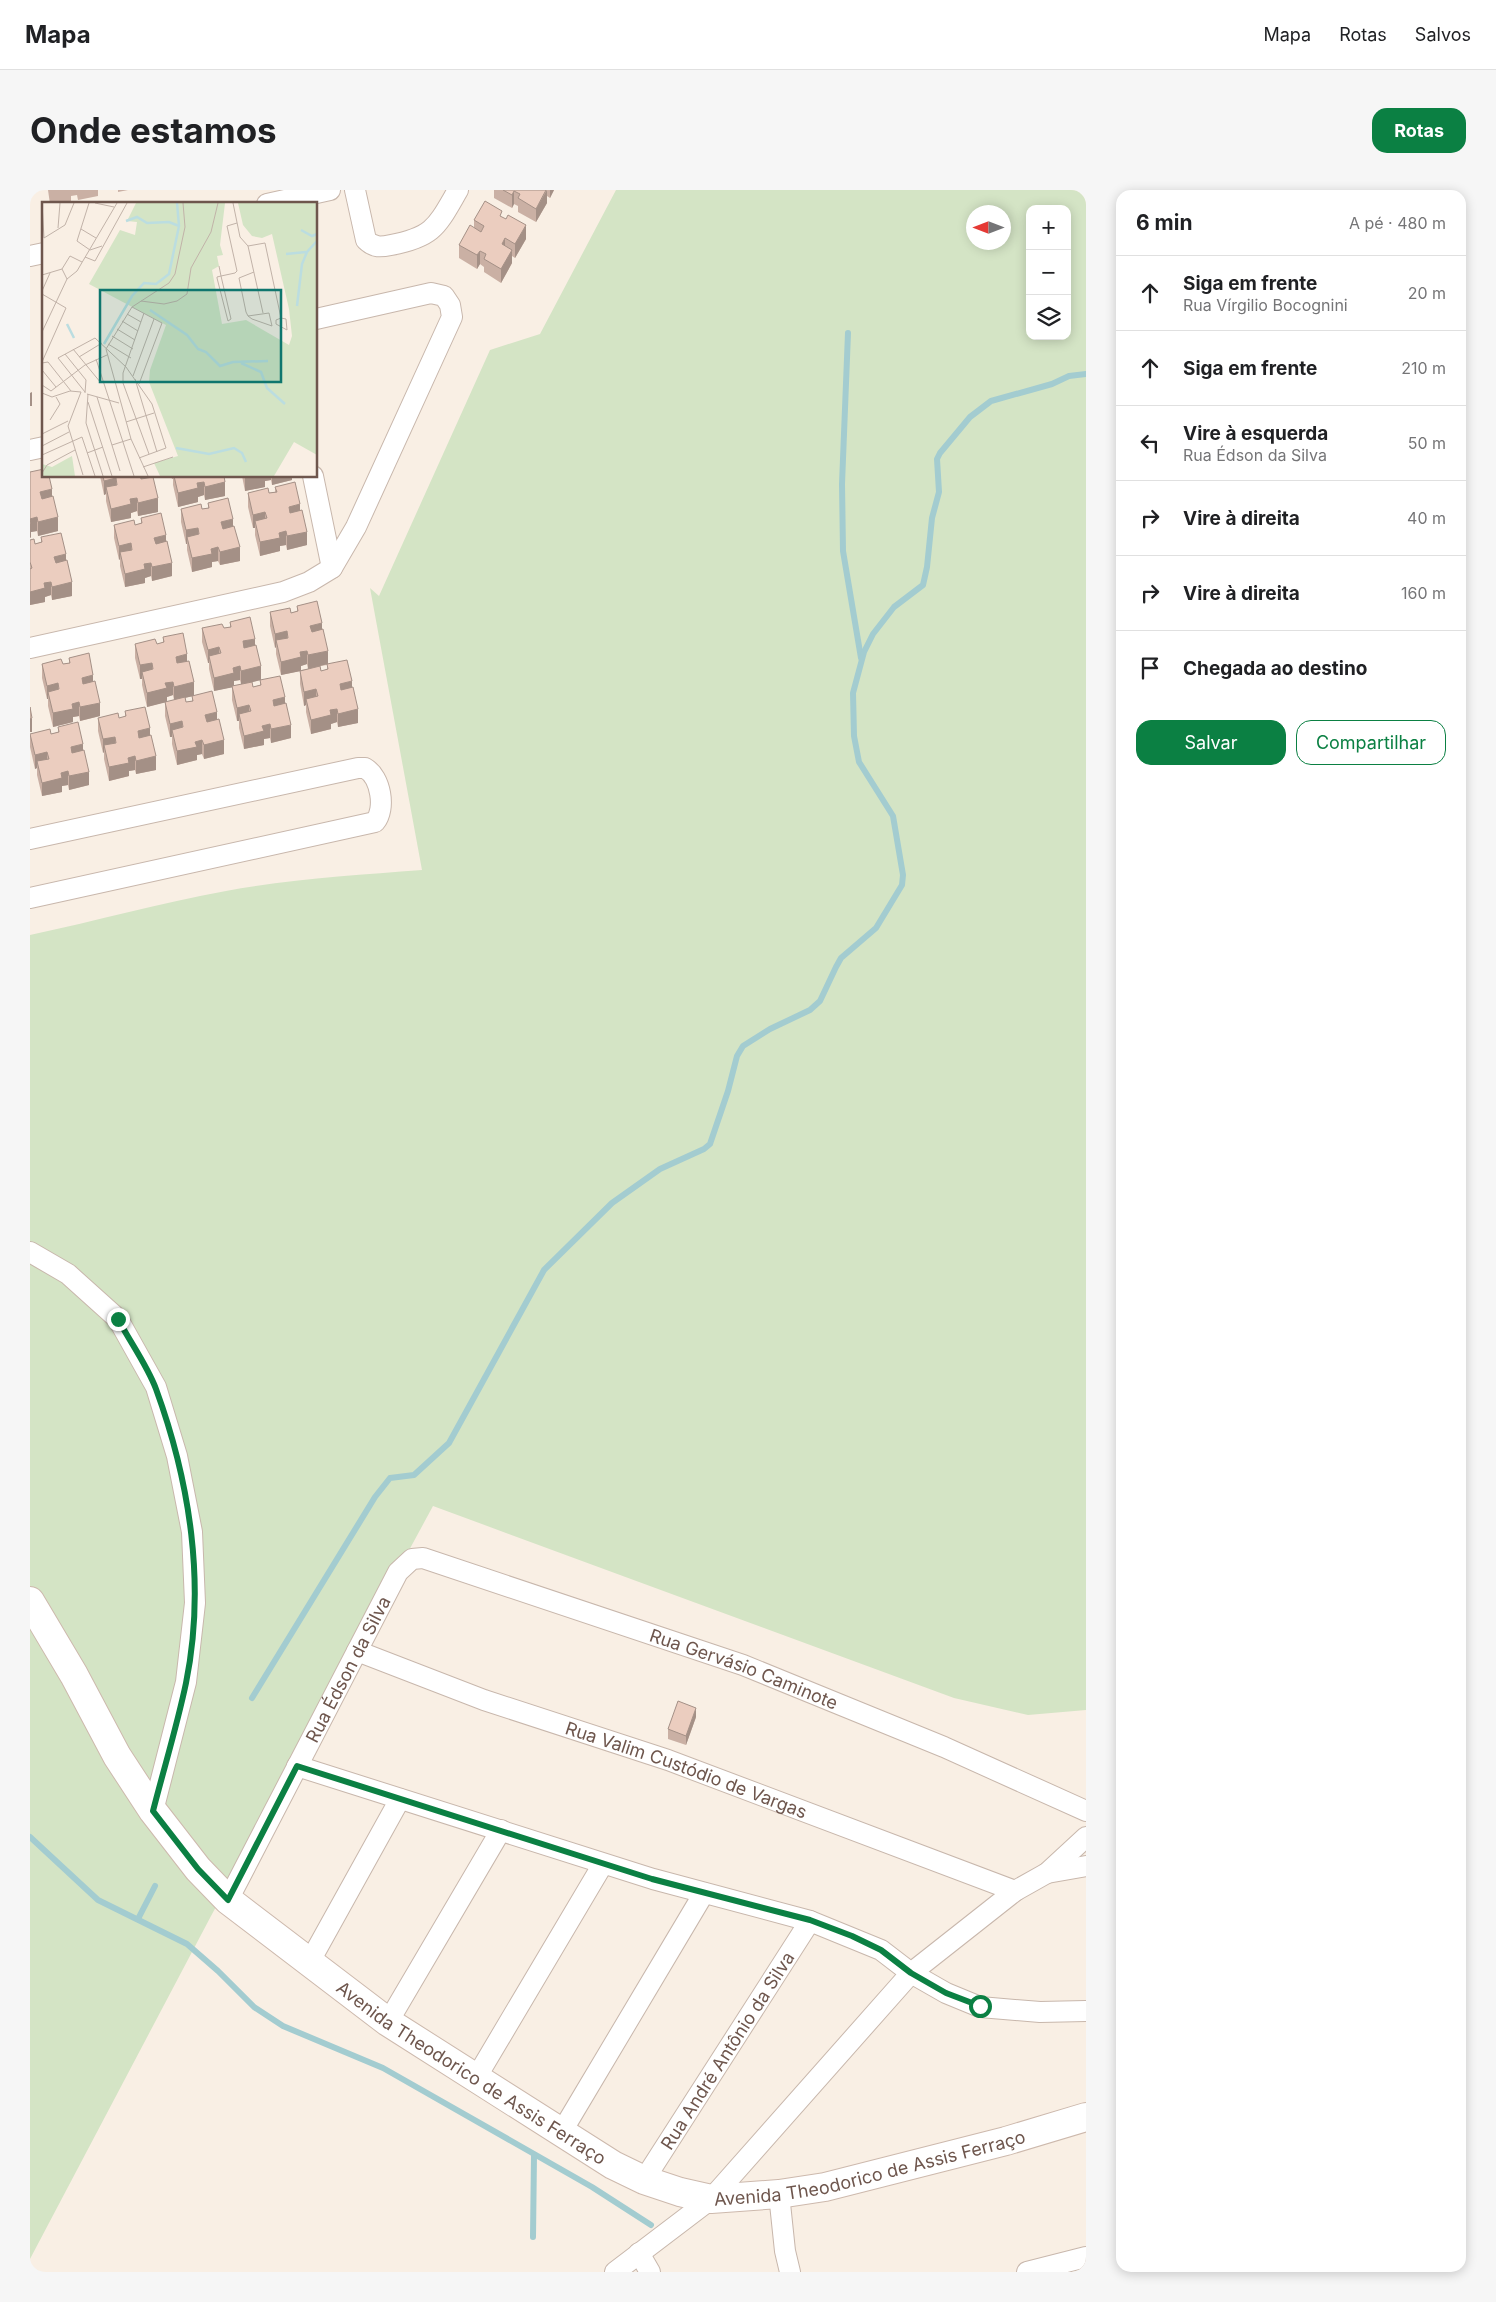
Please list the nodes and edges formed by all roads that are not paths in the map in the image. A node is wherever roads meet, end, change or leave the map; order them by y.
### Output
1 (330, 190) edge
2 (355, 190) edge
3 (458, 190) edge
4 (277, 202) edge
5 (318, 319) edge
6 (313, 478) edge
7 (332, 568) junction
8 (30, 648) edge
9 (30, 839) edge
10 (30, 898) edge
11 (30, 1252) edge
12 (398, 1572) joint
13 (30, 1601) edge
14 (357, 1651) junction
15 (297, 1766) junction
16 (400, 1799) junction
17 (153, 1811) junction
18 (1086, 1811) edge
19 (501, 1830) junction
20 (1086, 1837) edge
21 (603, 1864) junction
22 (1086, 1866) edge
23 (1047, 1873) junction
24 (1015, 1890) junction
25 (704, 1893) junction
26 (228, 1900) junction
27 (810, 1920) junction
28 (309, 1963) junction
29 (911, 1973) junction
30 (1086, 2011) edge
31 (388, 2022) junction
32 (476, 2078) junction
33 (1086, 2117) edge
34 (561, 2133) junction
35 (644, 2180) junction
36 (779, 2194) junction
37 (711, 2199) junction
38 (638, 2253) junction
39 (1086, 2257) edge
40 (1086, 2268) edge
41 (615, 2272) edge
42 (650, 2272) edge
43 (790, 2272) edge
44 (1027, 2272) edge
45 (1082, 2272) edge

1 - 4 street
2 - 3 street
5 - 7 street
6 - 7 street
7 - 8 street
9 - 10 street
11 - 17 street
12 - 14 street, Rua Édson da Silva
12 - 18 street, Rua Gervásio Caminote
13 - 17 street, Avenida Theodorico de Assis Ferraço
14 - 15 street, Rua Édson da Silva
14 - 24 street, Rua Valim Custódio de Vargas
15 - 16 street
15 - 26 street, Rua Édson da Silva
16 - 19 street
16 - 28 street
17 - 26 street, Avenida Theodorico de Assis Ferraço
19 - 21 street
19 - 31 street
20 - 23 street
21 - 25 street
21 - 32 street
22 - 23 street
23 - 24 street
24 - 29 street
25 - 27 street
25 - 34 street
26 - 28 street, Avenida Theodorico de Assis Ferraço
27 - 29 street
27 - 35 street, Rua André Antônio da Silva
28 - 31 street, Avenida Theodorico de Assis Ferraço
29 - 30 street
29 - 37 street
31 - 32 street, Avenida Theodorico de Assis Ferraço
32 - 34 street, Avenida Theodorico de Assis Ferraço
33 - 36 street, Avenida Theodorico de Assis Ferraço
34 - 35 street, Avenida Theodorico de Assis Ferraço
35 - 37 street, Avenida Theodorico de Assis Ferraço
36 - 37 street, Avenida Theodorico de Assis Ferraço
36 - 43 street
37 - 38 street
38 - 41 street
38 - 42 street
39 - 44 street
40 - 45 street

